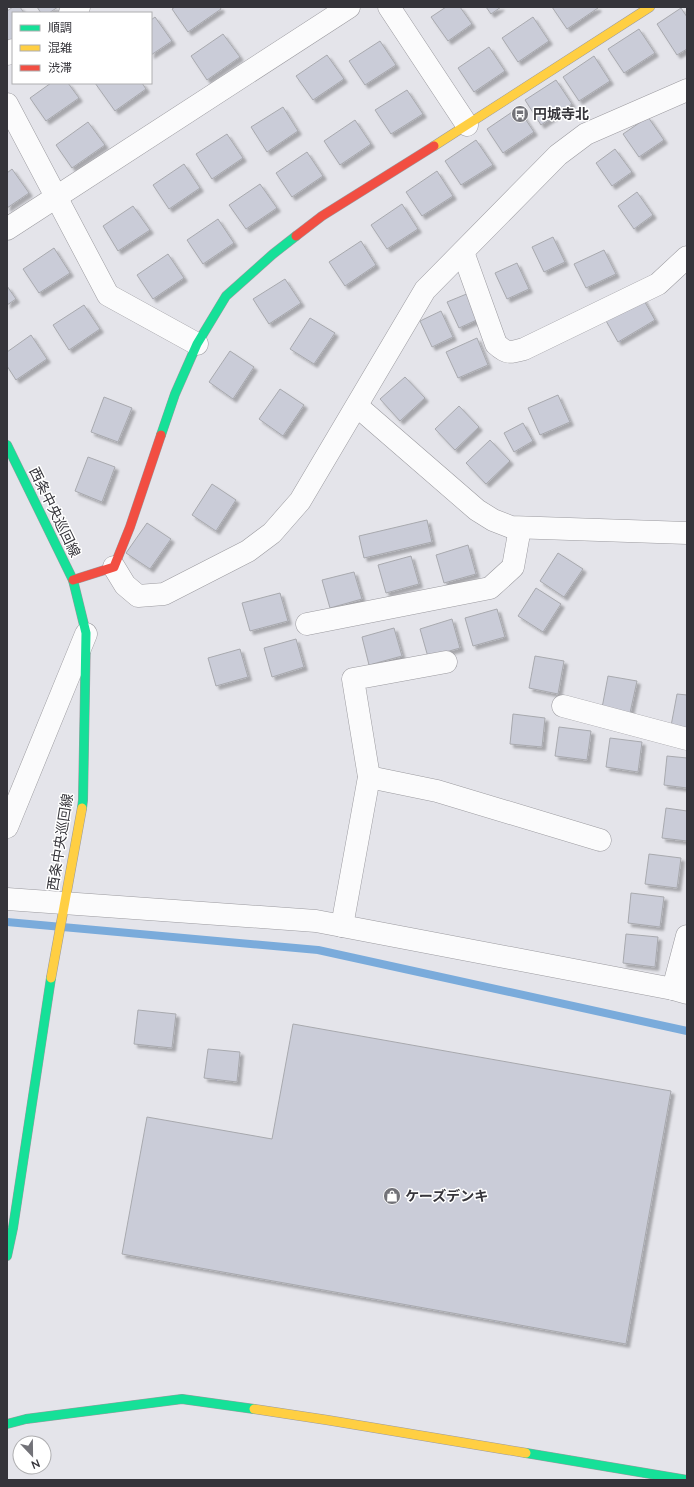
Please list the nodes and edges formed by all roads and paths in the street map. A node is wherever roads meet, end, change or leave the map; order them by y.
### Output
1 (349, 7) edge
2 (389, 7) edge
3 (650, 7) edge
4 (687, 90) edge
5 (7, 104) edge
6 (467, 125) junction
7 (56, 197) junction
8 (7, 228) edge
9 (463, 252) junction
10 (687, 257) edge
11 (198, 344) junction
12 (357, 406) junction
13 (7, 445) edge
14 (520, 528) junction
15 (687, 533) edge
16 (114, 567) junction
17 (73, 580) junction
18 (307, 624) dead end
19 (86, 632) junction
20 (446, 662) dead end
21 (563, 706) dead end
22 (687, 739) edge
23 (369, 777) junction
24 (7, 827) edge
25 (600, 840) dead end
26 (7, 899) edge
27 (64, 903) junction
28 (342, 926) junction
29 (687, 936) edge
30 (680, 991) edge
31 (7, 1256) edge
32 (7, 1424) edge
33 (687, 1480) edge

1 - 7 street
2 - 6 street
3 - 6 street
4 - 9 street
5 - 7 street
6 - 11 street
7 - 8 street
7 - 11 street
9 - 10 street
9 - 12 street
11 - 16 street
12 - 14 street
12 - 16 street
13 - 17 street, 西条中央巡回線
14 - 15 street
14 - 18 street
16 - 17 street
17 - 19 street, 西条中央巡回線
19 - 24 street
19 - 27 street, 西条中央巡回線
20 - 23 street
21 - 22 street
23 - 25 street
23 - 28 street
26 - 27 street
27 - 28 street
27 - 31 street, 西条中央巡回線
28 - 30 street
29 - 30 street
32 - 33 street

